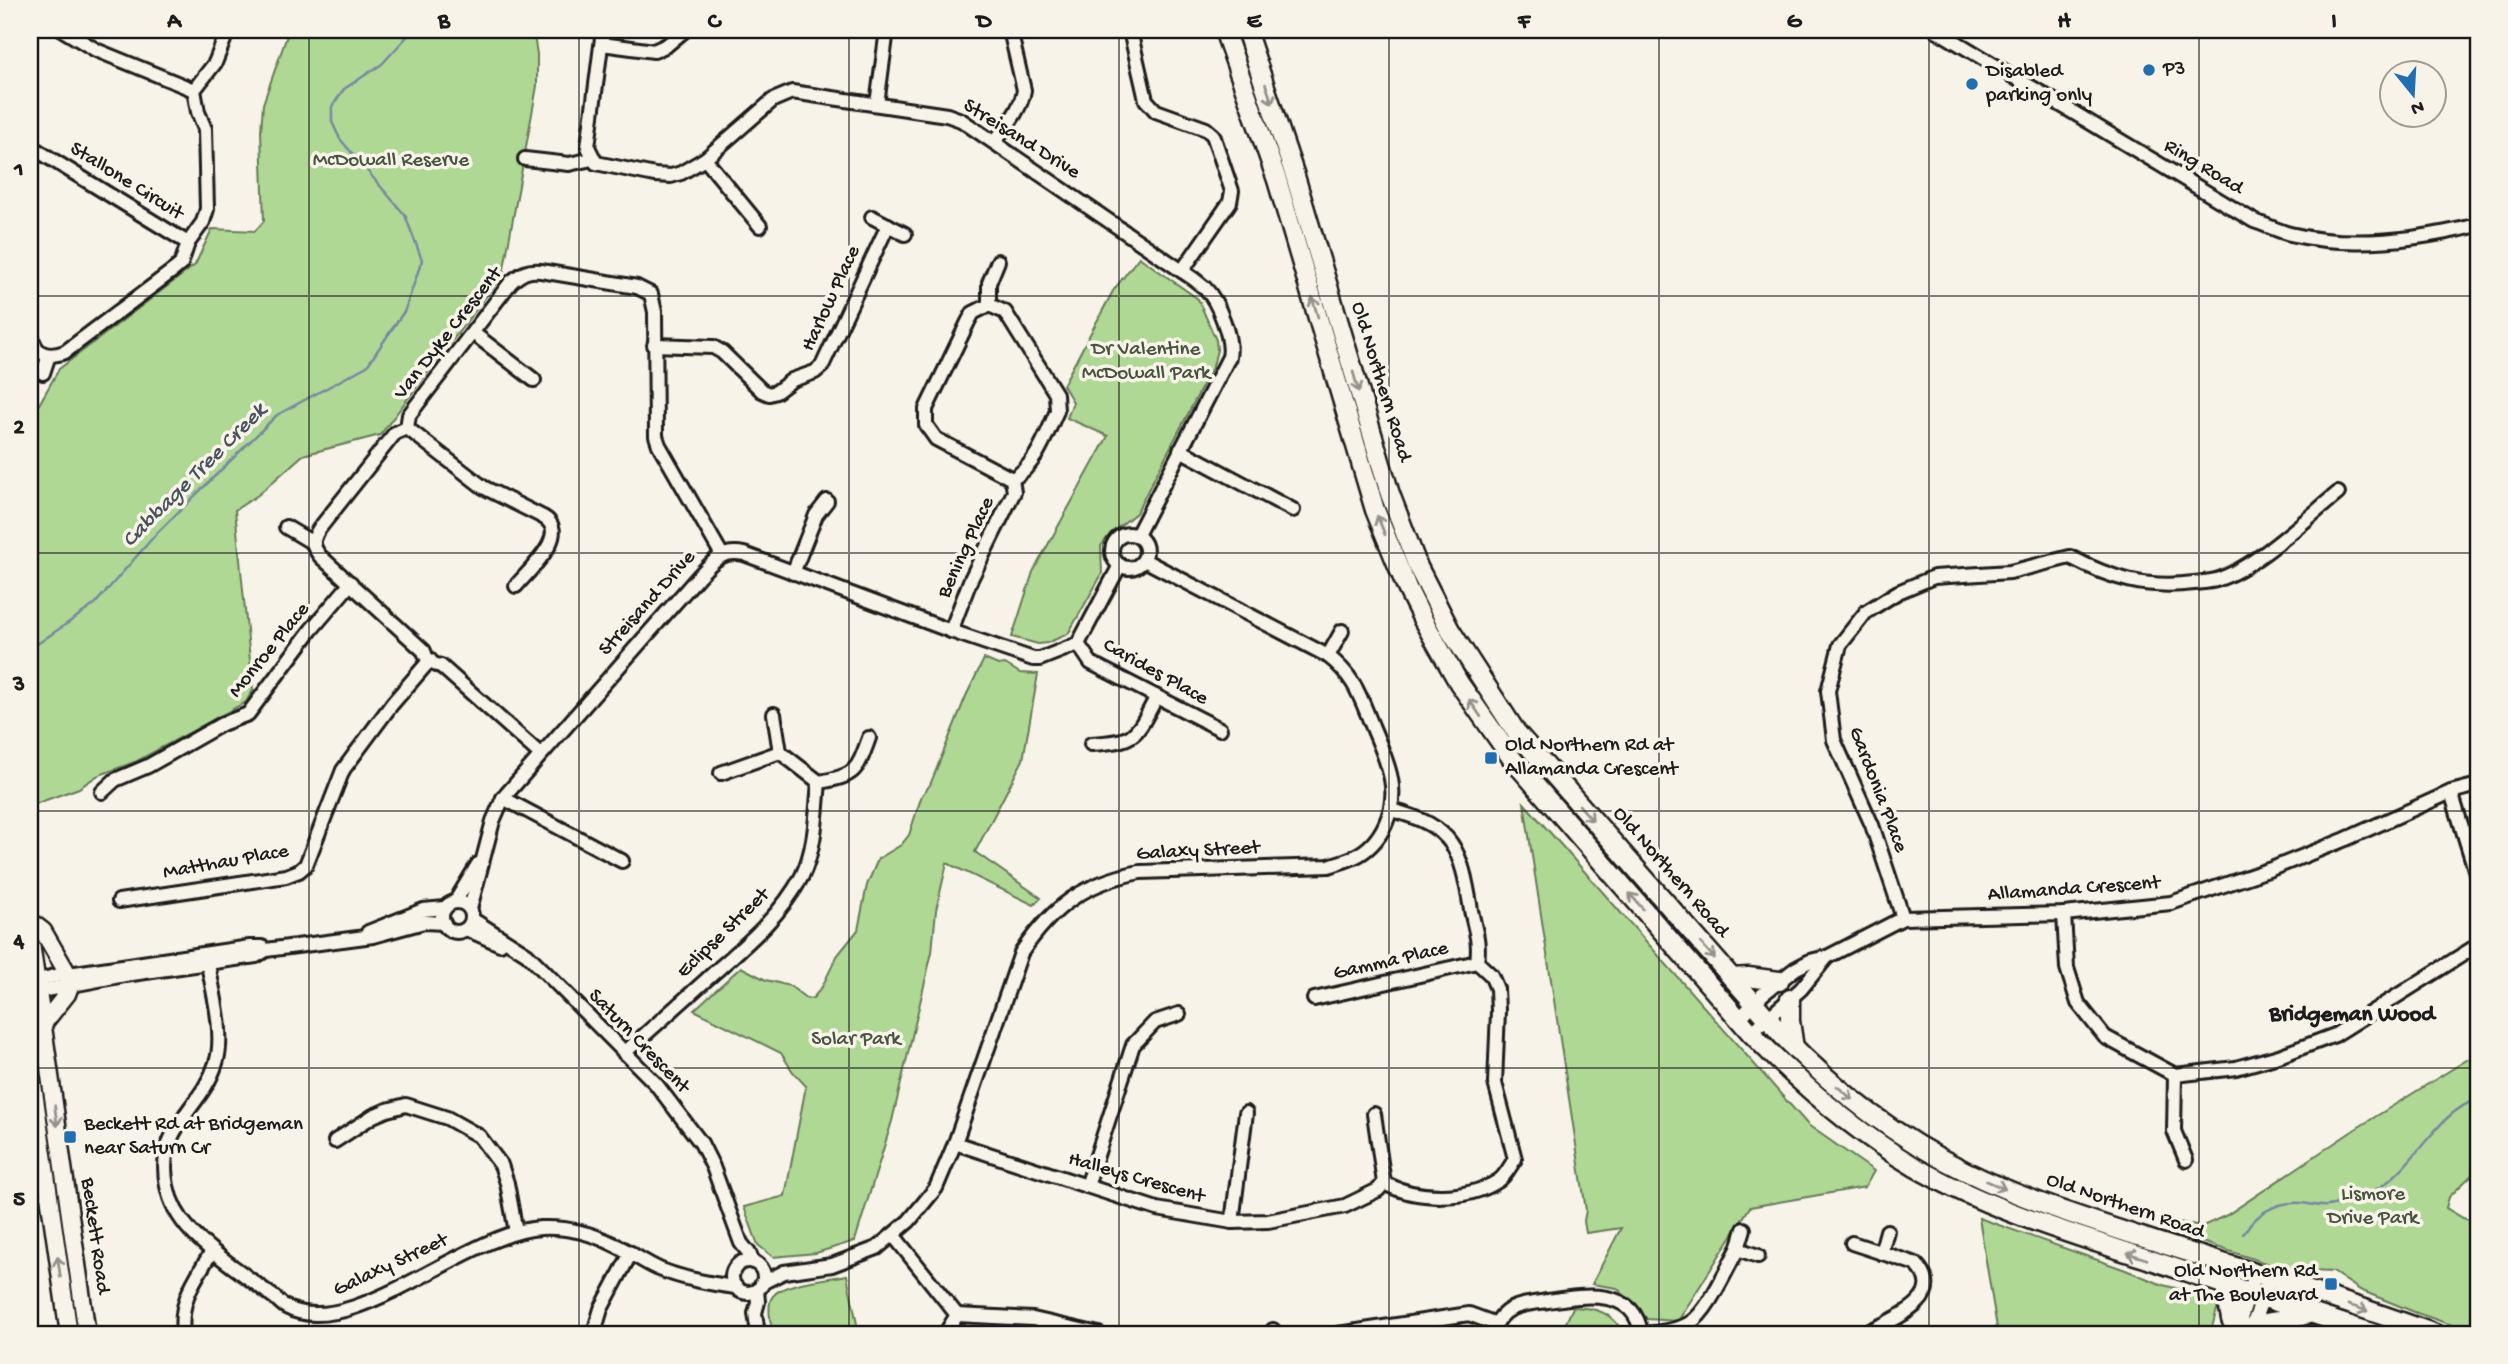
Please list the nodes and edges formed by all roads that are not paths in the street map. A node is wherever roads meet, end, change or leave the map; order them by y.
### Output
1 (63, 30) edge
2 (228, 30) edge
3 (603, 30) edge
4 (685, 30) edge
5 (887, 30) edge
6 (1010, 30) edge
7 (1133, 30) edge
8 (1224, 30) edge
9 (1246, 30) edge
10 (1936, 30) edge
11 (602, 44) junction
12 (194, 90) junction
13 (877, 104) junction
14 (995, 142) junction
15 (30, 146) edge
16 (526, 159) dead end
17 (592, 159) junction
18 (705, 159) junction
19 (872, 217) dead end
20 (888, 225) junction
21 (2478, 225) edge
22 (760, 226) dead end
23 (905, 233) dead end
24 (188, 243) junction
25 (998, 261) dead end
26 (1182, 271) junction
27 (989, 305) junction
28 (30, 328) edge
29 (473, 333) junction
30 (654, 345) junction
31 (49, 355) junction
32 (43, 373) dead end
33 (534, 380) dead end
34 (407, 428) junction
35 (1180, 450) junction
36 (1012, 480) junction
37 (2338, 493) dead end
38 (827, 501) dead end
39 (1293, 510) dead end
40 (286, 527) dead end
41 (1137, 535) junction
42 (313, 543) junction
43 (722, 555) junction
44 (1144, 560) junction
45 (1120, 565) junction
46 (793, 573) junction
47 (351, 583) junction
48 (516, 586) dead end
49 (951, 631) junction
50 (1342, 631) dead end
51 (1078, 644) junction
52 (1328, 656) junction
53 (430, 660) junction
54 (1156, 698) junction
55 (774, 713) dead end
56 (1220, 729) dead end
57 (869, 738) dead end
58 (1091, 744) dead end
59 (780, 752) junction
60 (540, 754) junction
61 (721, 773) dead end
62 (819, 782) junction
63 (2478, 785) edge
64 (102, 792) dead end
65 (2451, 792) junction
66 (503, 798) junction
67 (1391, 810) junction
68 (483, 855) junction
69 (622, 861) dead end
70 (2478, 879) edge
71 (120, 901) dead end
72 (450, 905) junction
73 (2064, 914) junction
74 (1903, 918) junction
75 (469, 919) junction
76 (30, 921) edge
77 (444, 923) junction
78 (30, 936) edge
79 (347, 938) junction
80 (2478, 945) edge
81 (1827, 957) junction
82 (207, 959) junction
83 (1477, 962) junction
84 (1732, 978) junction
85 (69, 980) junction
86 (1779, 981) junction
87 (33, 987) edge
88 (1314, 999) dead end
89 (1790, 999) junction
90 (1754, 1004) junction
91 (1179, 1014) dead end
92 (1739, 1018) junction
93 (1768, 1019) junction
94 (43, 1024) junction
95 (1751, 1033) junction
96 (1794, 1048) junction
97 (624, 1053) junction
98 (30, 1064) edge
99 (2175, 1074) junction
100 (1246, 1112) dead end
101 (1374, 1114) dead end
102 (335, 1141) dead end
103 (956, 1143) junction
104 (2186, 1160) dead end
105 (1384, 1183) junction
106 (1087, 1186) junction
107 (1232, 1222) junction
108 (1744, 1229) dead end
109 (1888, 1231) dead end
110 (516, 1232) junction
111 (894, 1236) junction
112 (1852, 1243) dead end
113 (1738, 1249) junction
114 (212, 1251) junction
115 (1881, 1253) junction
116 (631, 1254) junction
117 (1758, 1256) dead end
118 (746, 1266) junction
119 (784, 1272) junction
120 (2263, 1277) junction
121 (710, 1282) junction
122 (2225, 1285) junction
123 (750, 1288) junction
124 (2256, 1295) junction
125 (2311, 1313) junction
126 (957, 1315) junction
127 (596, 1326) dead end
128 (1493, 1329) edge
129 (2243, 1332) edge
130 (69, 1334) edge
131 (87, 1334) edge
132 (183, 1334) edge
133 (758, 1334) edge
134 (945, 1334) edge
135 (1099, 1334) edge
136 (1338, 1334) edge
137 (1641, 1334) edge
138 (1864, 1334) edge
139 (2375, 1334) edge
140 (2435, 1334) edge

1 - 12 street
2 - 12 street
3 - 11 street
4 - 11 street
5 - 13 street
6 - 14 street
7 - 26 street
92 -> 8 highway, Old Northern Road
9 -> 84 highway, Old Northern Road
10 - 21 street, Ring Road
11 - 17 street
12 - 24 street
13 - 14 street, Streisand Drive
13 - 18 street, Streisand Drive
14 - 26 street, Streisand Drive
15 - 24 street, Stallone Circuit
16 - 17 street
17 - 18 street, Streisand Drive
18 - 22 street
19 - 20 street
20 - 23 street
20 - 30 street, Harlow Place
24 - 31 street, Stallone Circuit
25 - 27 street
26 - 35 street, Streisand Drive
27 - 36 street, Bening Place
27 - 36 street, Bening Place
28 - 31 street
29 - 30 street, Van Dyke Crescent
29 - 33 street
29 - 34 street, Van Dyke Crescent
30 - 43 street, Van Dyke Crescent
31 - 32 street
34 - 42 street, Van Dyke Crescent
34 - 48 street
35 - 39 street
35 - 41 street, Streisand Drive
36 - 49 street, Bening Place
37 - 74 street, Gardonia Place
38 - 46 street
40 - 42 street
41 - 44 street
41 - 45 street, Streisand Drive
42 - 47 street
43 - 46 street, Streisand Drive
43 - 60 street, Streisand Drive
44 - 45 street
44 - 52 street
45 - 51 street, Streisand Drive
46 - 49 street, Streisand Drive
47 - 53 street
47 - 64 street, Monroe Place
49 - 51 street, Streisand Drive
50 - 52 street
51 - 54 street, Carides Place
52 - 67 street
53 - 60 street
53 - 71 street, Matthau Place
54 - 56 street, Carides Place
54 - 58 street
55 - 59 street
57 - 62 street
59 - 61 street
59 - 62 street
60 - 66 street, Streisand Drive
62 - 97 street, Eclipse Street
63 - 65 street, Allamanda Crescent
65 - 70 street
65 - 73 street, Allamanda Crescent
66 - 68 street, Streisand Drive
66 - 69 street
67 - 83 street
67 - 103 street, Galaxy Street
68 - 72 street, Streisand Drive
68 - 75 street, Streisand Drive
72 - 75 street
72 - 77 street
72 - 79 street
73 - 74 street, Allamanda Crescent
73 - 99 street
74 - 81 street, Allamanda Crescent
75 - 77 street
75 - 97 street, Saturn Crescent
76 - 85 main road
77 - 79 street
78 - 87 main road, Beckett Road
79 - 82 street
80 - 99 street
81 - 86 street, Allamanda Crescent
81 - 89 street, Allamanda Crescent
82 - 85 street
82 - 114 street, Galaxy Street
83 - 88 street, Gamma Place
83 - 105 street
84 - 86 highway
84 - 90 highway, Old Northern Road
85 - 87 street
85 - 94 main road
86 - 90 street, Allamanda Crescent
87 - 94 main road, Beckett Road
89 - 93 street, Allamanda Crescent
89 - 96 highway
90 - 92 street, Allamanda Crescent
90 - 93 highway, Old Northern Road
91 - 106 street
92 - 95 highway, Old Northern Road
93 - 95 street, Allamanda Crescent
93 - 96 highway, Old Northern Road
94 -> 131 main road, Beckett Road
122 -> 95 highway, Old Northern Road
96 -> 120 highway, Old Northern Road
97 - 118 street, Saturn Crescent
130 -> 98 main road, Beckett Road
99 - 104 street
100 - 107 street
101 - 105 street
102 - 110 street
103 - 106 street, Halleys Crescent
103 - 111 street, Galaxy Street
105 - 107 street, Halleys Crescent
106 - 107 street, Halleys Crescent
108 - 113 street
109 - 115 street
110 - 114 street, Galaxy Street
110 - 116 street, Galaxy Street
111 - 119 street, Galaxy Street
111 - 126 street
112 - 115 street
113 - 117 street
113 - 137 street
114 - 132 street
115 - 138 street
116 - 121 street, Galaxy Street
116 - 127 street
118 - 119 street, Galaxy Street
118 - 121 street
118 - 123 street
118 - 123 street
119 - 123 street, Galaxy Street
120 - 124 street
120 -> 140 highway, Old Northern Road
121 - 123 street, Galaxy Street
122 - 124 highway, Old Northern Road
122 - 129 highway
123 - 133 street
124 - 125 highway, Old Northern Road
124 - 129 street
125 - 129 highway
125 - 139 highway, Old Northern Road
126 - 134 street
126 - 135 street
128 - 136 street
128 - 137 street

